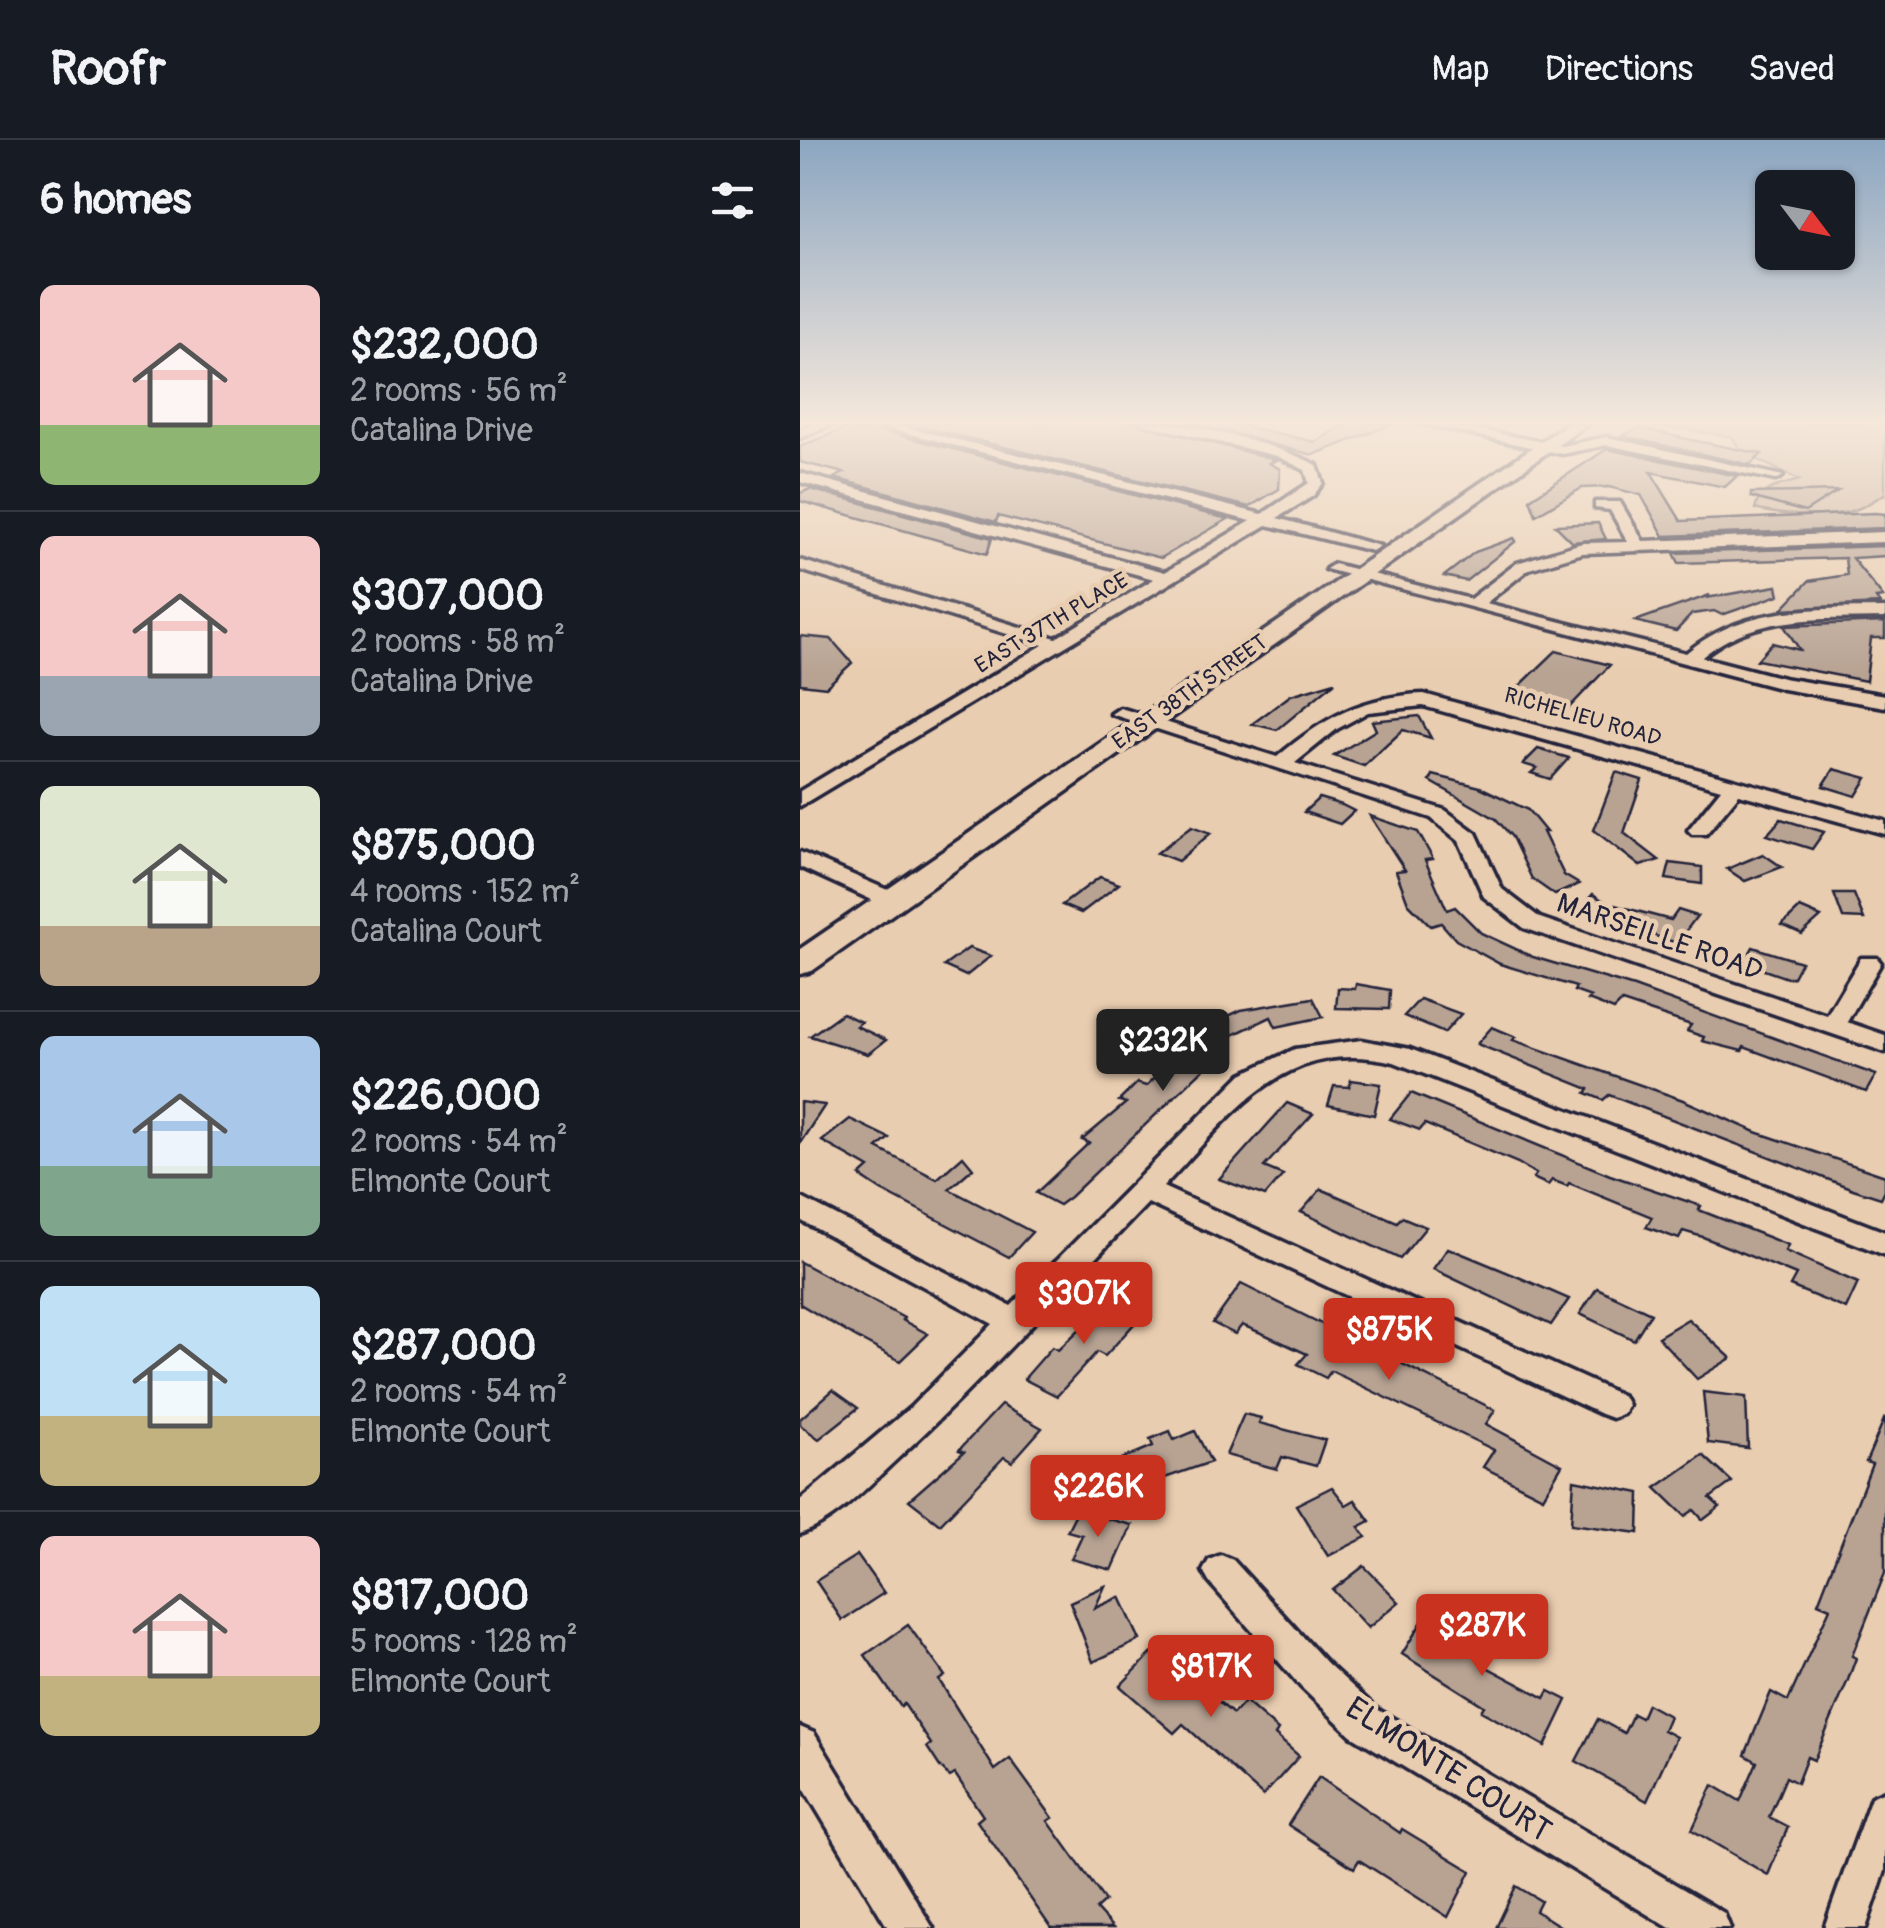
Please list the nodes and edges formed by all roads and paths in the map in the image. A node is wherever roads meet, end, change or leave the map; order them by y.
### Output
1 (907, 506) edge
2 (1213, 506) edge
3 (1285, 506) edge
4 (1433, 506) edge
5 (1441, 506) edge
6 (1616, 506) edge
7 (1264, 519) junction
8 (1885, 537) edge
9 (1636, 544) junction
10 (1372, 546) junction
11 (800, 565) edge
12 (1346, 572) junction
13 (1168, 578) junction
14 (1474, 604) junction
15 (1885, 613) edge
16 (1057, 644) junction
17 (1689, 660) junction
18 (1885, 700) edge
19 (1133, 718) junction
20 (1281, 764) junction
21 (1735, 786) junction
22 (800, 800) edge
23 (1885, 828) edge
24 (1700, 830) dead end
25 (800, 859) edge
26 (880, 894) junction
27 (800, 934) edge
28 (1869, 962) dead end
29 (800, 964) edge
30 (1832, 1026) junction
31 (1885, 1044) edge
32 (1143, 1189) junction
33 (800, 1207) edge
34 (1885, 1244) edge
35 (1014, 1321) junction
36 (1612, 1405) dead end
37 (800, 1519) edge
38 (1222, 1571) dead end
39 (805, 1767) edge
40 (1885, 1810) edge
41 (912, 1928) edge
42 (1708, 1928) edge
43 (1844, 1928) edge

1 - 13 street
2 - 7 street
3 - 7 street, EAST 37TH PLACE
4 - 10 main road, EAST 38TH STREET
5 - 12 main road, EAST 38TH STREET
6 - 9 street
7 - 10 street
7 - 13 street, EAST 37TH PLACE
8 - 9 street
9 - 14 street
10 - 12 main road, EAST 38TH STREET
11 - 16 street
12 - 14 street
12 - 19 main road, EAST 38TH STREET
13 - 16 street, EAST 37TH PLACE
14 - 17 street
15 - 17 street
16 - 22 street, EAST 37TH PLACE
17 - 18 street
19 - 20 street, MARSEILLE ROAD
19 - 26 main road, EAST 38TH STREET
20 - 21 street, RICHELIEU ROAD
20 - 30 street, MARSEILLE ROAD
21 - 23 street, RICHELIEU ROAD
21 - 24 street
25 - 26 street
26 - 27 main road, EAST 38TH STREET
26 - 29 main road, EAST 38TH STREET
28 - 30 street
30 - 31 street, MARSEILLE ROAD
32 - 34 street
32 - 35 street
32 - 36 street
33 - 35 street
35 - 37 street
38 - 42 street, ELMONTE COURT
39 - 41 street
40 - 43 street

